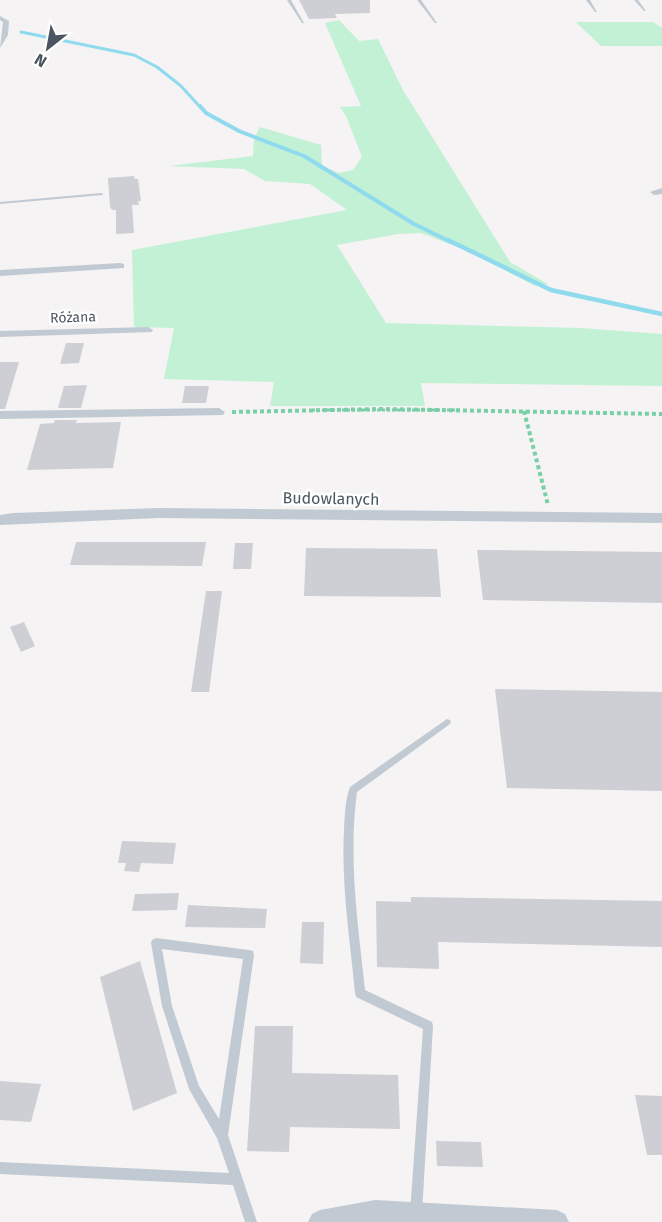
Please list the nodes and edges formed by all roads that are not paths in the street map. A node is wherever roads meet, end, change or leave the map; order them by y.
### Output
1 (289, 0) edge
2 (419, 0) edge
3 (588, 0) edge
4 (636, 0) edge
5 (645, 10) dead end
6 (596, 11) dead end
7 (0, 18) edge
8 (303, 22) dead end
9 (436, 22) dead end
10 (0, 46) edge
11 (101, 194) dead end
12 (0, 202) edge
13 (120, 266) dead end
14 (0, 273) edge
15 (148, 330) dead end
16 (0, 334) edge
17 (219, 412) road end
18 (0, 415) edge
19 (662, 518) edge
20 (0, 520) edge
21 (447, 722) dead end
22 (222, 1135) junction
23 (0, 1168) edge
24 (237, 1179) junction
25 (416, 1214) junction
26 (251, 1222) edge
27 (320, 1222) edge
28 (557, 1222) edge

1 - 8 lane
2 - 9 lane
3 - 6 lane
4 - 5 lane
7 - 10 street
11 - 12 lane
13 - 14 street
15 - 16 street, Różana
17 - 18 street
19 - 20 street, Budowlanych
21 - 25 lane
22 - 22 lane
22 - 24 lane
23 - 24 lane
24 - 26 lane
25 - 27 street
25 - 28 street

